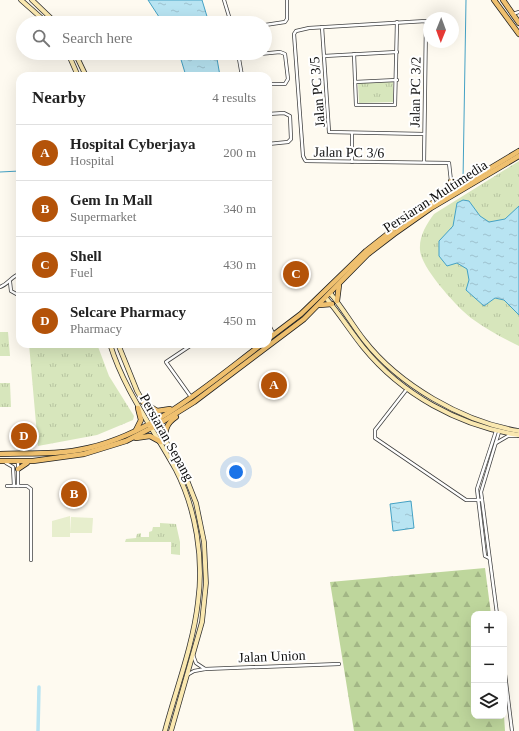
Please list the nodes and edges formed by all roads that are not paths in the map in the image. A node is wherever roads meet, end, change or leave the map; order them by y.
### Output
1 (21, 0) edge
2 (32, 0) edge
3 (224, 0) edge
4 (287, 0) edge
5 (494, 0) edge
6 (503, 0) edge
7 (519, 12) edge
8 (512, 14) junction
9 (39, 16) edge
10 (49, 16) edge
11 (229, 16) edge
12 (397, 22) junction
13 (519, 23) edge
14 (272, 24) edge
15 (322, 28) junction
16 (519, 34) edge
17 (397, 52) junction
18 (272, 53) edge
19 (354, 54) junction
20 (324, 56) junction
21 (71, 60) edge
22 (78, 60) edge
23 (239, 60) edge
24 (76, 72) edge
25 (84, 72) edge
26 (241, 72) edge
27 (397, 80) junction
28 (355, 82) junction
29 (272, 84) edge
30 (272, 114) edge
31 (352, 133) junction
32 (424, 134) junction
33 (272, 144) edge
34 (519, 151) edge
35 (519, 156) edge
36 (352, 162) junction
37 (424, 163) junction
38 (451, 181) junction
39 (462, 185) junction
40 (456, 191) junction
41 (446, 194) junction
42 (16, 276) edge
43 (10, 282) junction
44 (340, 283) junction
45 (0, 287) edge
46 (10, 288) junction
47 (330, 293) junction
48 (16, 294) edge
49 (326, 298) junction
50 (337, 301) junction
51 (332, 304) junction
52 (319, 305) junction
53 (272, 331) edge
54 (274, 335) joint
55 (272, 343) edge
56 (111, 348) edge
57 (120, 348) edge
58 (187, 348) edge
59 (257, 348) edge
60 (266, 348) edge
61 (407, 388) junction
62 (190, 397) junction
63 (143, 402) junction
64 (138, 408) junction
65 (186, 408) junction
66 (174, 409) junction
67 (155, 423) junction
68 (150, 426) junction
69 (135, 431) junction
70 (498, 431) junction
71 (519, 431) edge
72 (519, 435) edge
73 (165, 440) junction
74 (126, 441) junction
75 (160, 442) junction
76 (496, 443) junction
77 (0, 454) edge
78 (0, 461) edge
79 (18, 461) junction
80 (32, 461) junction
81 (18, 469) junction
82 (14, 476) junction
83 (18, 477) junction
84 (14, 486) junction
85 (18, 486) junction
86 (25, 486) junction
87 (477, 500) junction
88 (482, 500) junction
89 (490, 558) junction
90 (31, 560) dead end
91 (497, 611) edge
92 (193, 651) junction
93 (339, 664) dead end
94 (205, 669) junction
95 (186, 677) junction
96 (506, 683) edge
97 (165, 731) edge
98 (171, 731) edge
99 (512, 731) edge

1 - 9 street
2 - 10 street
3 - 11 street
4 - 14 street
5 - 16 main road
6 - 8 main road
7 - 8 street
8 - 13 main road
12 - 15 street
12 - 17 street
12 - 32 street, Jalan PC 3/2
15 - 20 street, Jalan PC 3/5
15 - 36 street, Jalan PC 3/6
17 - 19 street
17 - 27 street
18 - 29 street
19 - 20 street
19 - 28 street
20 - 31 street, Jalan PC 3/5
21 - 24 street
22 - 25 street
23 - 26 street
27 - 28 street
27 - 28 street
30 - 33 street
31 - 32 street, Jalan PC 3/5
31 - 36 street
32 - 37 street, Jalan PC 3/2
34 - 39 main road, Persiaran Multimedia
35 - 40 main road, Persiaran Multimedia
36 - 37 street, Jalan PC 3/6
37 - 38 street, Jalan PC 3/6
38 - 39 main road
38 - 40 street, Jalan PC 3/6
38 - 41 main road
39 - 40 main road, Persiaran Multimedia
40 - 41 main road, Persiaran Multimedia
40 - 44 main road, Persiaran Multimedia
41 - 54 main road, Persiaran Multimedia
42 - 43 street
43 - 45 street
43 - 46 street
44 - 47 main road, Persiaran Multimedia
44 - 50 main road
45 - 46 street
46 - 48 street
47 - 49 main road, Persiaran Multimedia
47 - 50 street
49 - 51 street
49 - 52 main road, Persiaran Multimedia
50 - 71 street
51 - 52 main road
51 - 61 street
52 - 55 main road, Persiaran Multimedia
53 - 54 street
56 - 64 street, Persiaran Sepang
57 - 63 street, Persiaran Sepang
58 - 62 street
59 - 62 main road, Persiaran Multimedia
60 - 65 main road, Persiaran Multimedia
61 - 70 street
61 - 87 street
62 - 66 main road, Persiaran Multimedia
63 - 66 main road
63 - 67 street, Persiaran Sepang
64 - 68 street, Persiaran Sepang
64 - 69 main road
65 - 67 main road, Persiaran Multimedia
65 - 73 main road
66 - 67 main road, Persiaran Multimedia
67 - 68 main road, Persiaran Multimedia
67 - 73 street, Persiaran Sepang
68 - 69 main road, Persiaran Multimedia
68 - 74 main road, Persiaran Multimedia
68 - 75 street, Persiaran Sepang
69 - 77 main road, Persiaran Multimedia
70 - 72 street
70 - 76 street
70 - 87 street
72 - 76 street
73 - 92 street, Persiaran Sepang
74 - 75 main road
74 - 80 main road, Persiaran Multimedia
75 - 97 street, Persiaran Sepang
76 - 88 street
77 - 79 main road
78 - 79 main road, Persiaran Multimedia
78 - 82 street
79 - 80 main road, Persiaran Multimedia
79 - 81 street
80 - 81 main road
81 - 83 street
82 - 84 street
82 - 84 street
83 - 85 street
83 - 86 street
84 - 85 street
85 - 86 street
86 - 90 street
87 - 88 street
87 - 89 street
88 - 89 street
89 - 91 street
92 - 94 street
92 - 95 street, Persiaran Sepang
93 - 94 street, Jalan Union
94 - 95 street, Jalan Union
95 - 98 street, Persiaran Sepang
96 - 99 street

